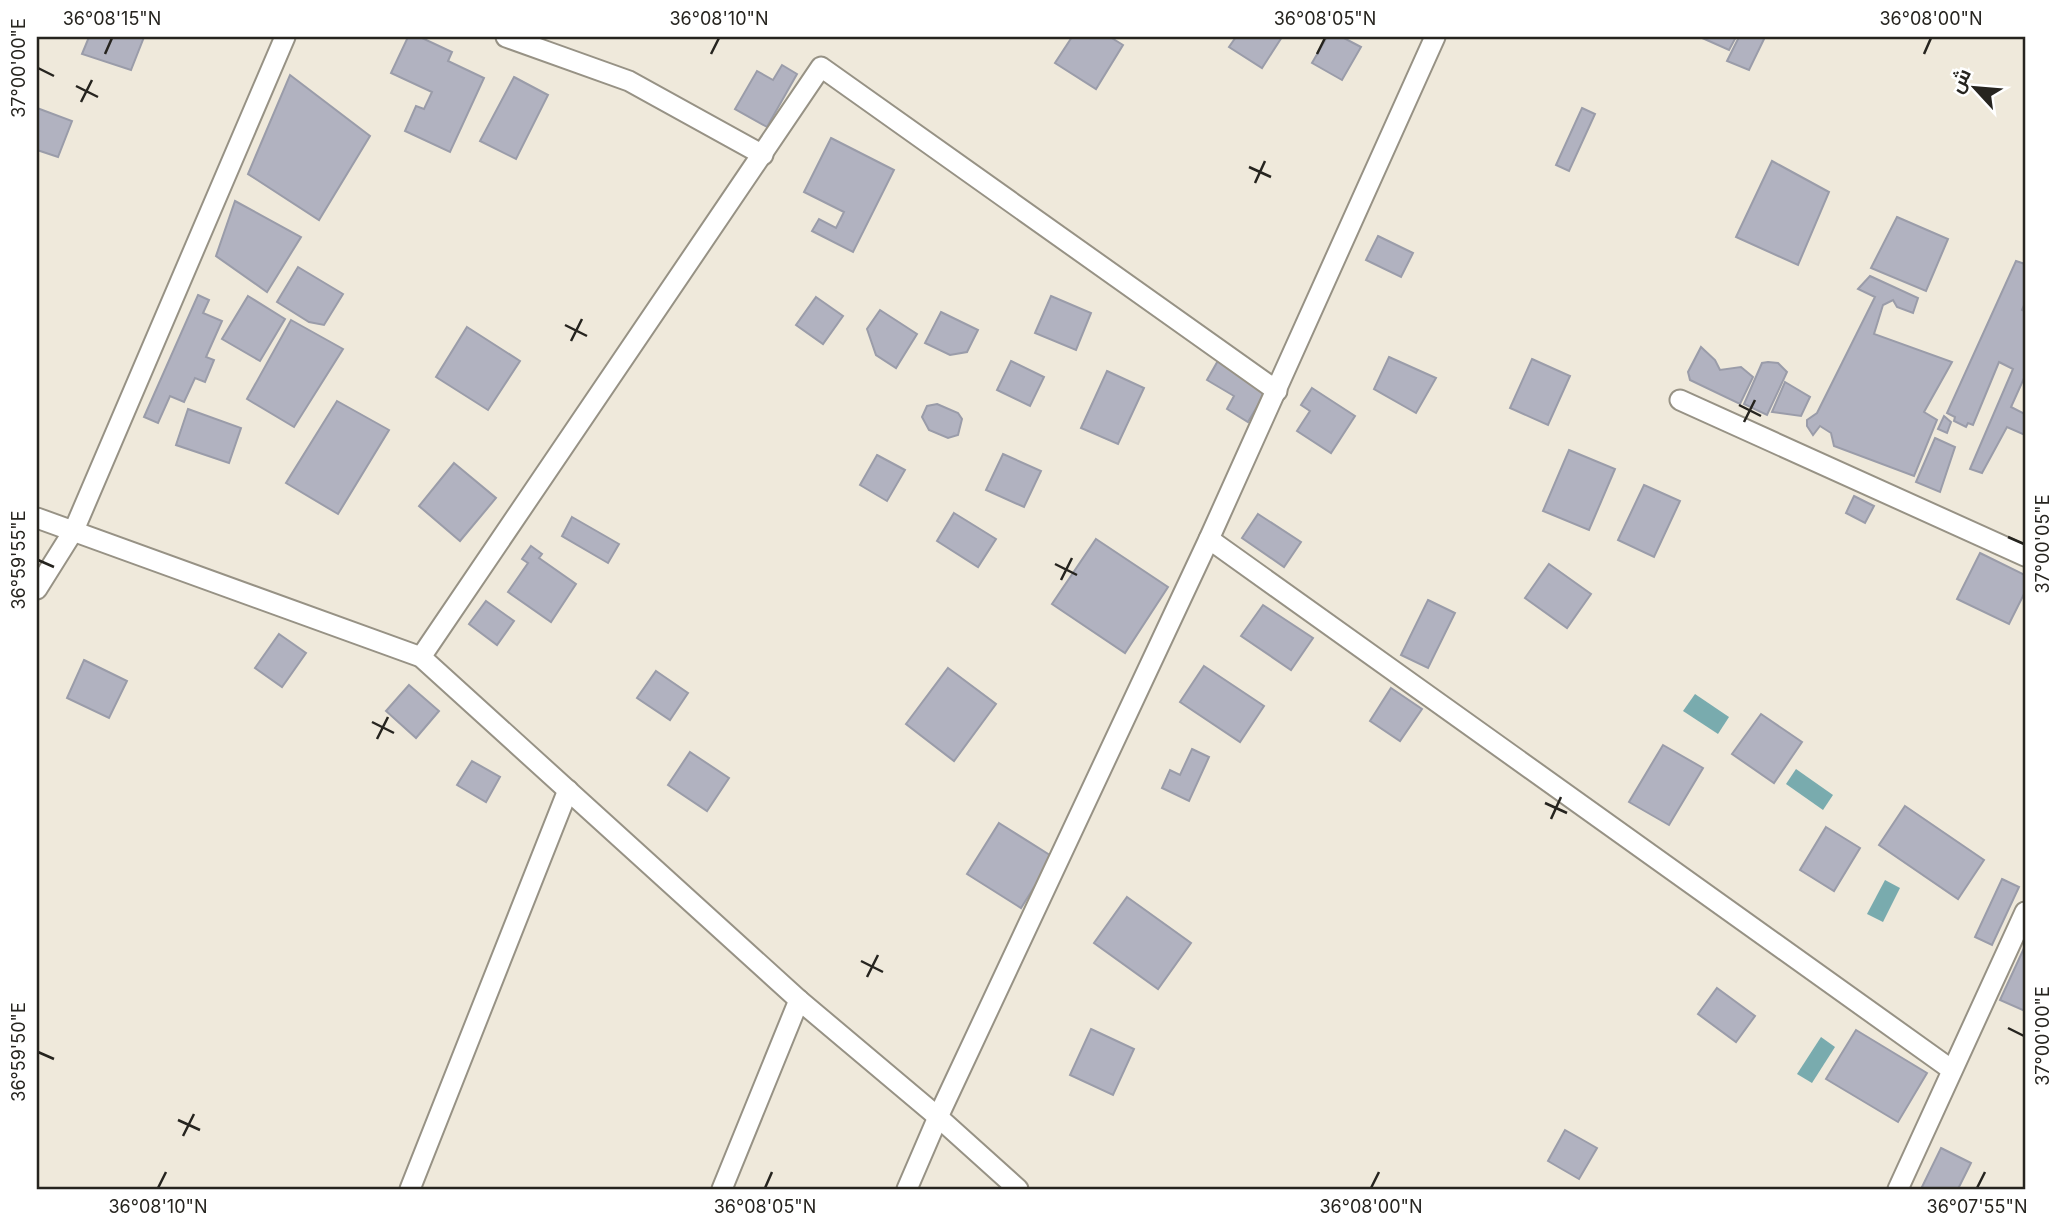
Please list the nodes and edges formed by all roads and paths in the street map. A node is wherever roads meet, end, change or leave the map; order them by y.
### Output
1 (285, 37) edge
2 (506, 37) edge
3 (1435, 37) edge
4 (763, 155) junction
5 (1277, 391) junction
6 (1680, 400) dead end
7 (37, 518) edge
8 (74, 530) junction
9 (1209, 539) junction
10 (2025, 556) edge
11 (37, 589) edge
12 (421, 657) junction
13 (568, 790) junction
14 (2025, 912) edge
15 (799, 999) junction
16 (1952, 1070) junction
17 (938, 1117) junction
18 (410, 1189) edge
19 (722, 1189) edge
20 (906, 1189) edge
21 (1018, 1189) edge
22 (1898, 1189) edge

1 - 8 street
2 - 4 street
3 - 5 street
4 - 5 street
4 - 12 street
5 - 9 street
6 - 10 street
7 - 8 street
8 - 11 street
8 - 12 street
9 - 16 street
9 - 17 street
12 - 13 street
13 - 15 street
13 - 18 street
14 - 16 street
15 - 17 street
15 - 19 street
16 - 22 street
17 - 20 street
17 - 21 street

